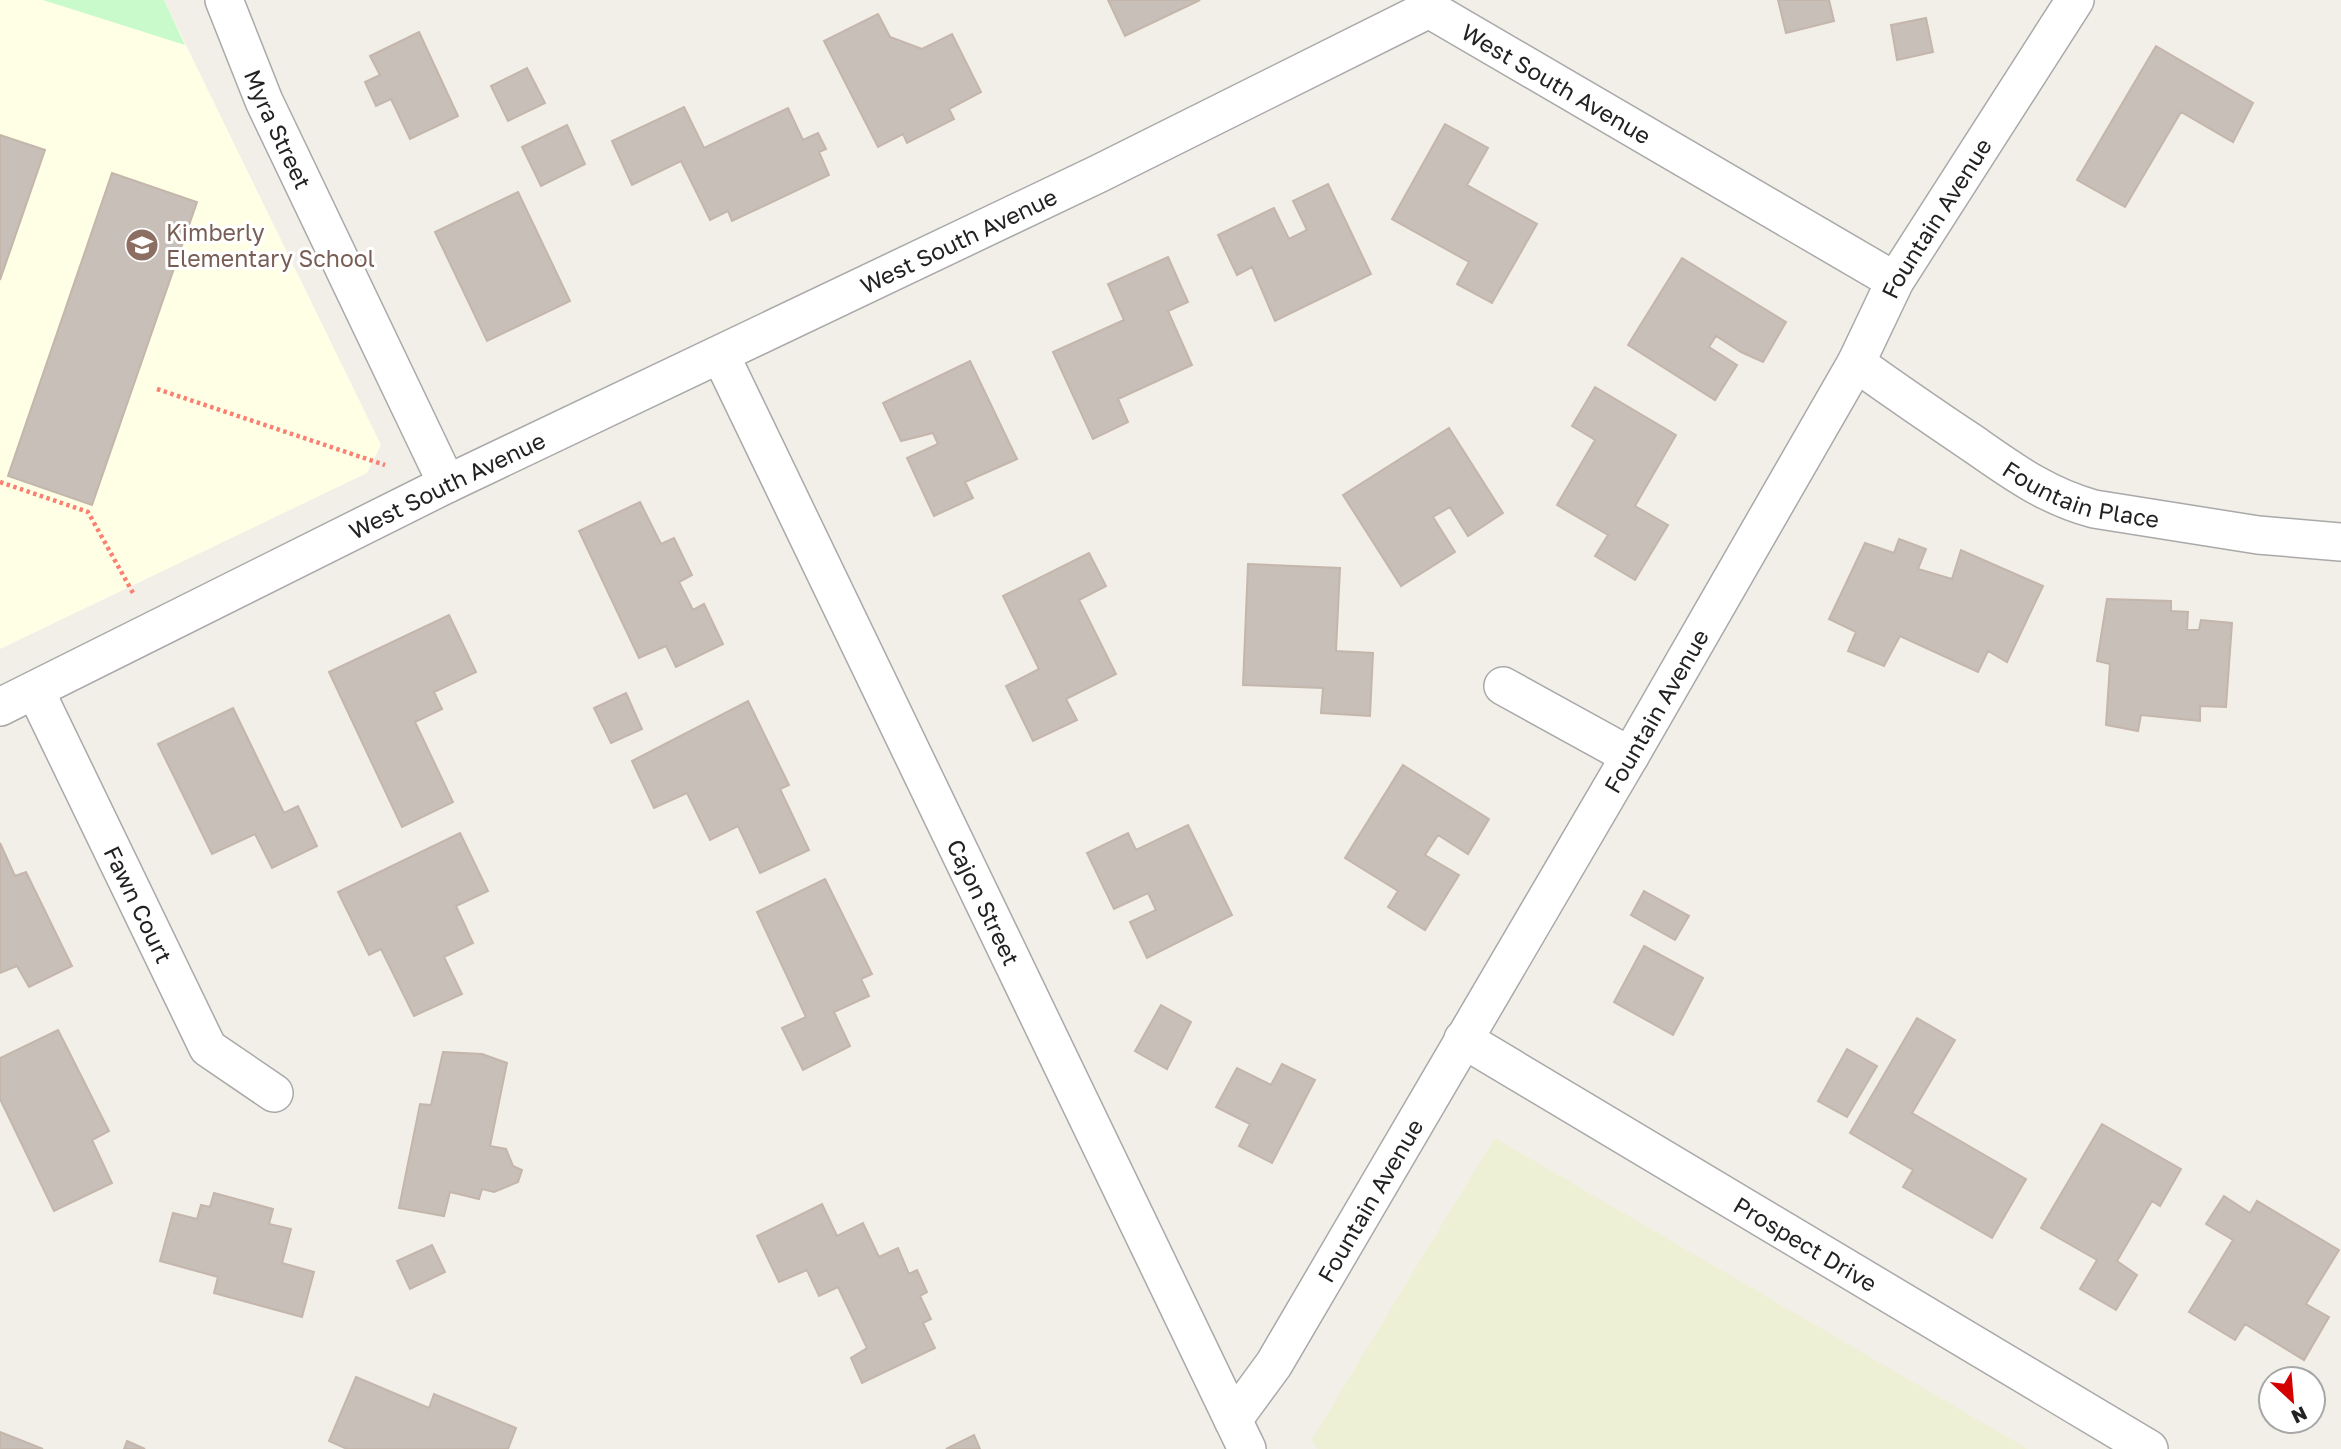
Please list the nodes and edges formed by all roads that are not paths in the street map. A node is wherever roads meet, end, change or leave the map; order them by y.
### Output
1 (224, 0) edge
2 (2075, 0) edge
3 (1895, 281) junction
4 (721, 356) junction
5 (1856, 363) junction
6 (447, 484) junction
7 (2341, 542) edge
8 (1503, 686) dead end
9 (35, 690) junction
10 (0, 707) edge
11 (1630, 756) junction
12 (1463, 1038) junction
13 (274, 1093) dead end
14 (1240, 1434) edge
15 (2149, 1449) edge

1 - 6 street, Myra Street
2 - 3 street, Fountain Avenue
3 - 4 street, West South Avenue
3 - 5 street, Fountain Avenue
4 - 6 street, West South Avenue
4 - 14 street, Cajon Street
5 - 7 street, Fountain Place
5 - 11 street, Fountain Avenue
6 - 9 street, West South Avenue
8 - 11 street
9 - 10 street, West South Avenue
9 - 13 street, Fawn Court
11 - 12 street, Fountain Avenue
12 - 14 street, Fountain Avenue
12 - 15 street, Prospect Drive

